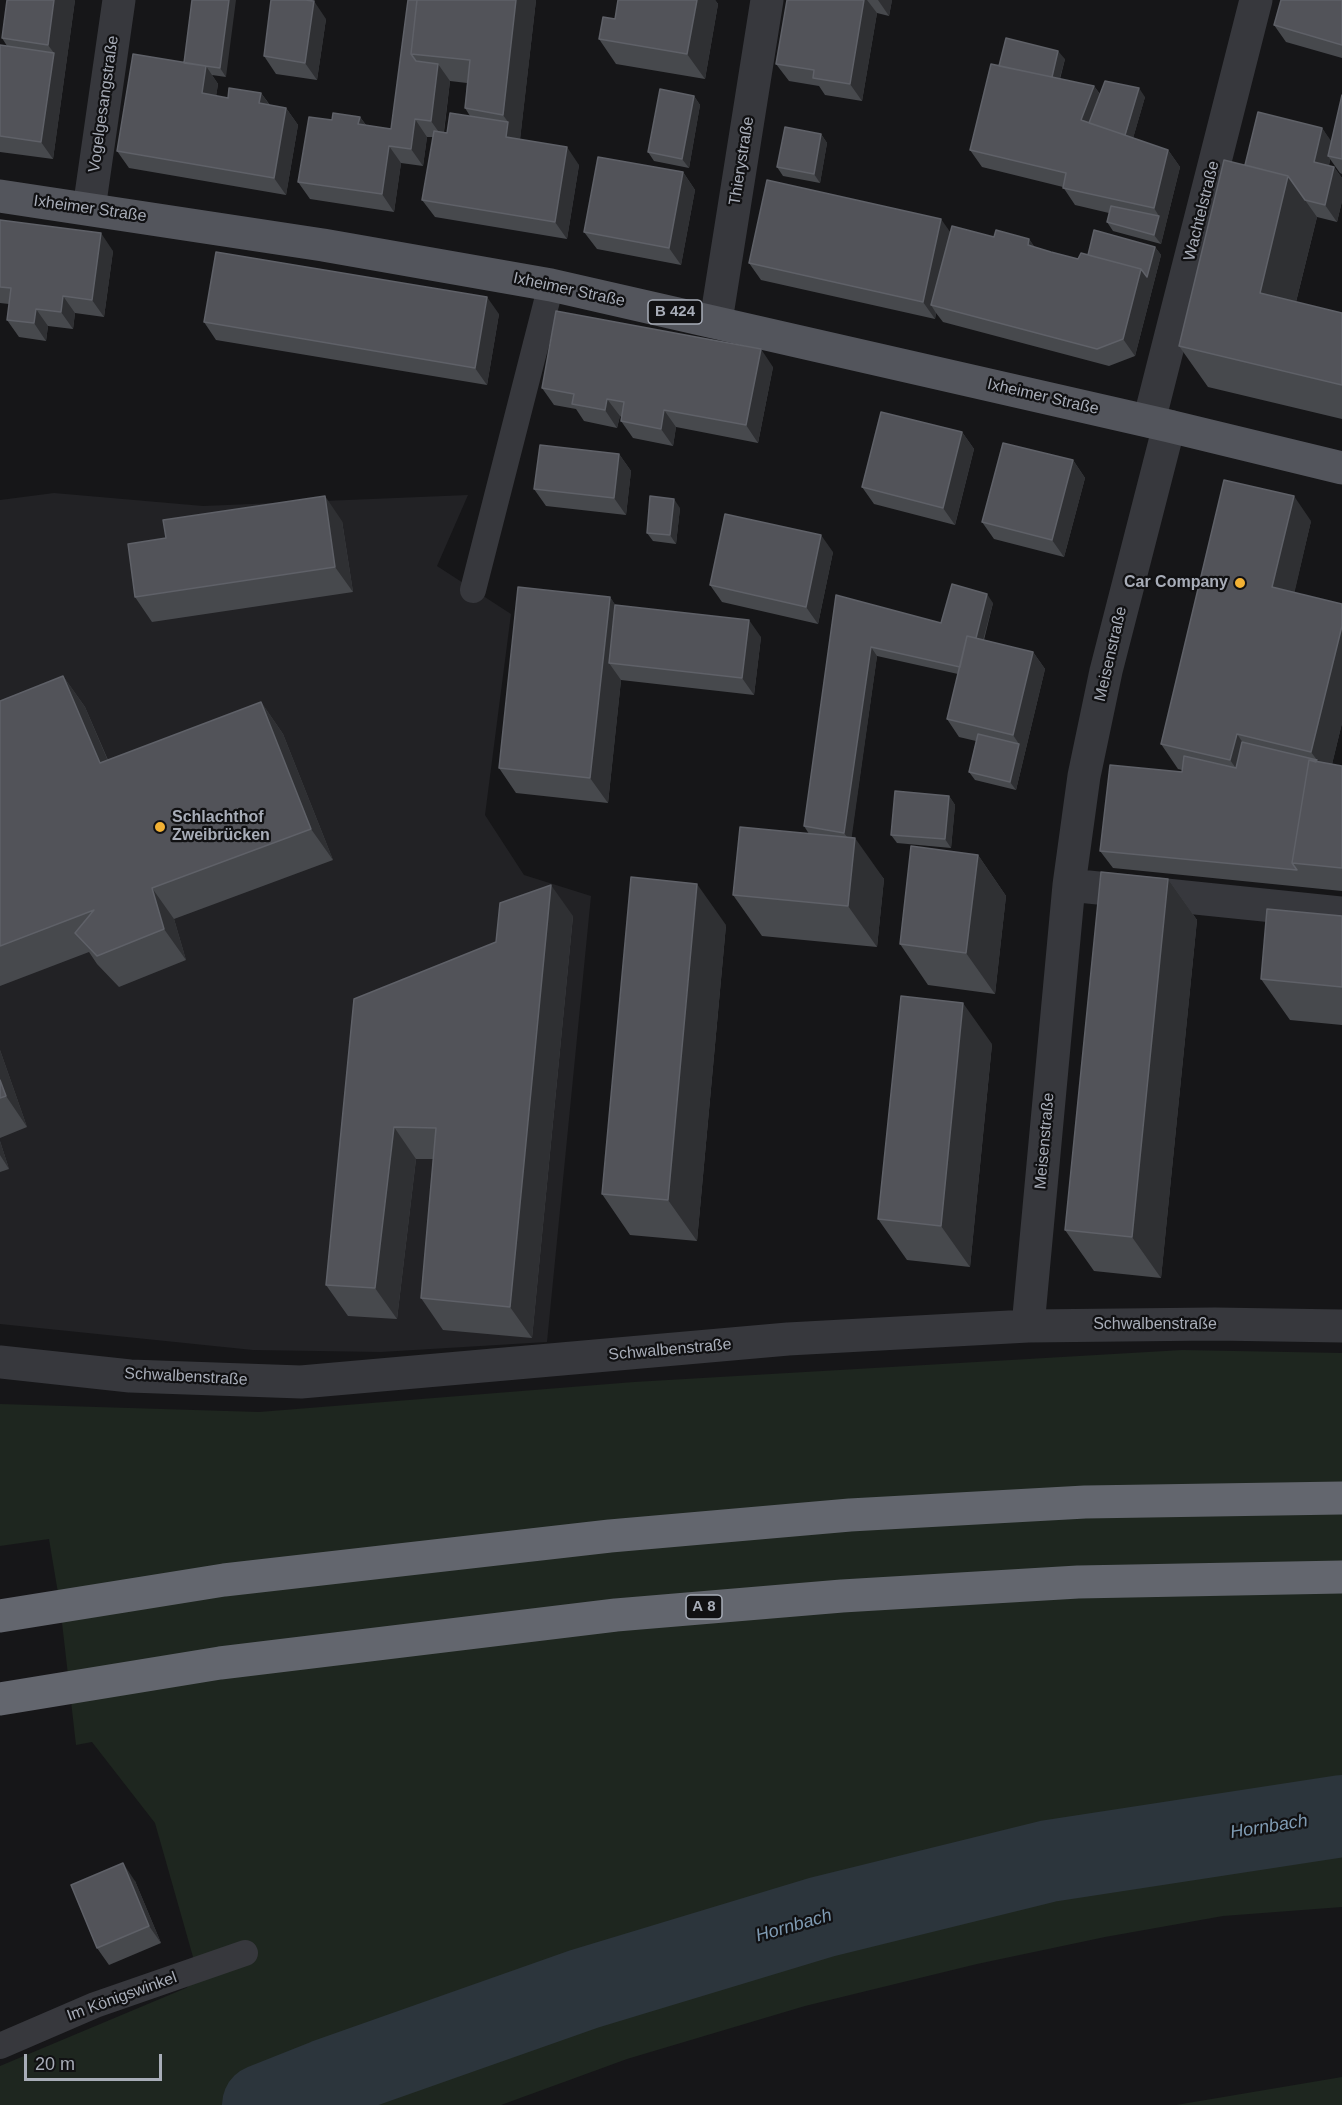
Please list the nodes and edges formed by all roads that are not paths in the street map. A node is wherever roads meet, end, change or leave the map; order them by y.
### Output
1 (119, 0) edge
2 (767, 0) edge
3 (1256, 0) edge
4 (0, 196) edge
5 (89, 209) junction
6 (551, 285) junction
7 (716, 321) junction
8 (1159, 424) junction
9 (1342, 468) edge
10 (473, 590) dead end
11 (1069, 885) junction
12 (1342, 914) edge
13 (1028, 1326) junction
14 (1342, 1326) edge
15 (0, 1362) edge
16 (1342, 1498) edge
17 (1342, 1577) edge
18 (0, 1616) edge
19 (0, 1699) edge
20 (245, 1953) dead end
21 (0, 2046) edge

1 - 5 street, Vogelgesangstraße
2 - 7 street, Thierystraße
3 - 8 street, Wachtelstraße
4 - 5 main road, Ixheimer Straße / B 424
5 - 6 main road, Ixheimer Straße / B 424
6 - 7 main road, Ixheimer Straße / B 424
6 - 10 lane
7 - 8 main road, Ixheimer Straße / B 424
8 - 9 main road, Ixheimer Straße / B 424
8 - 11 street, Meisenstraße
11 - 12 street
11 - 13 street, Meisenstraße
13 - 14 street, Schwalbenstraße
13 - 15 street, Schwalbenstraße
16 - 18 highway
17 - 19 highway, A 8
20 - 21 lane, Im Königswinkel

